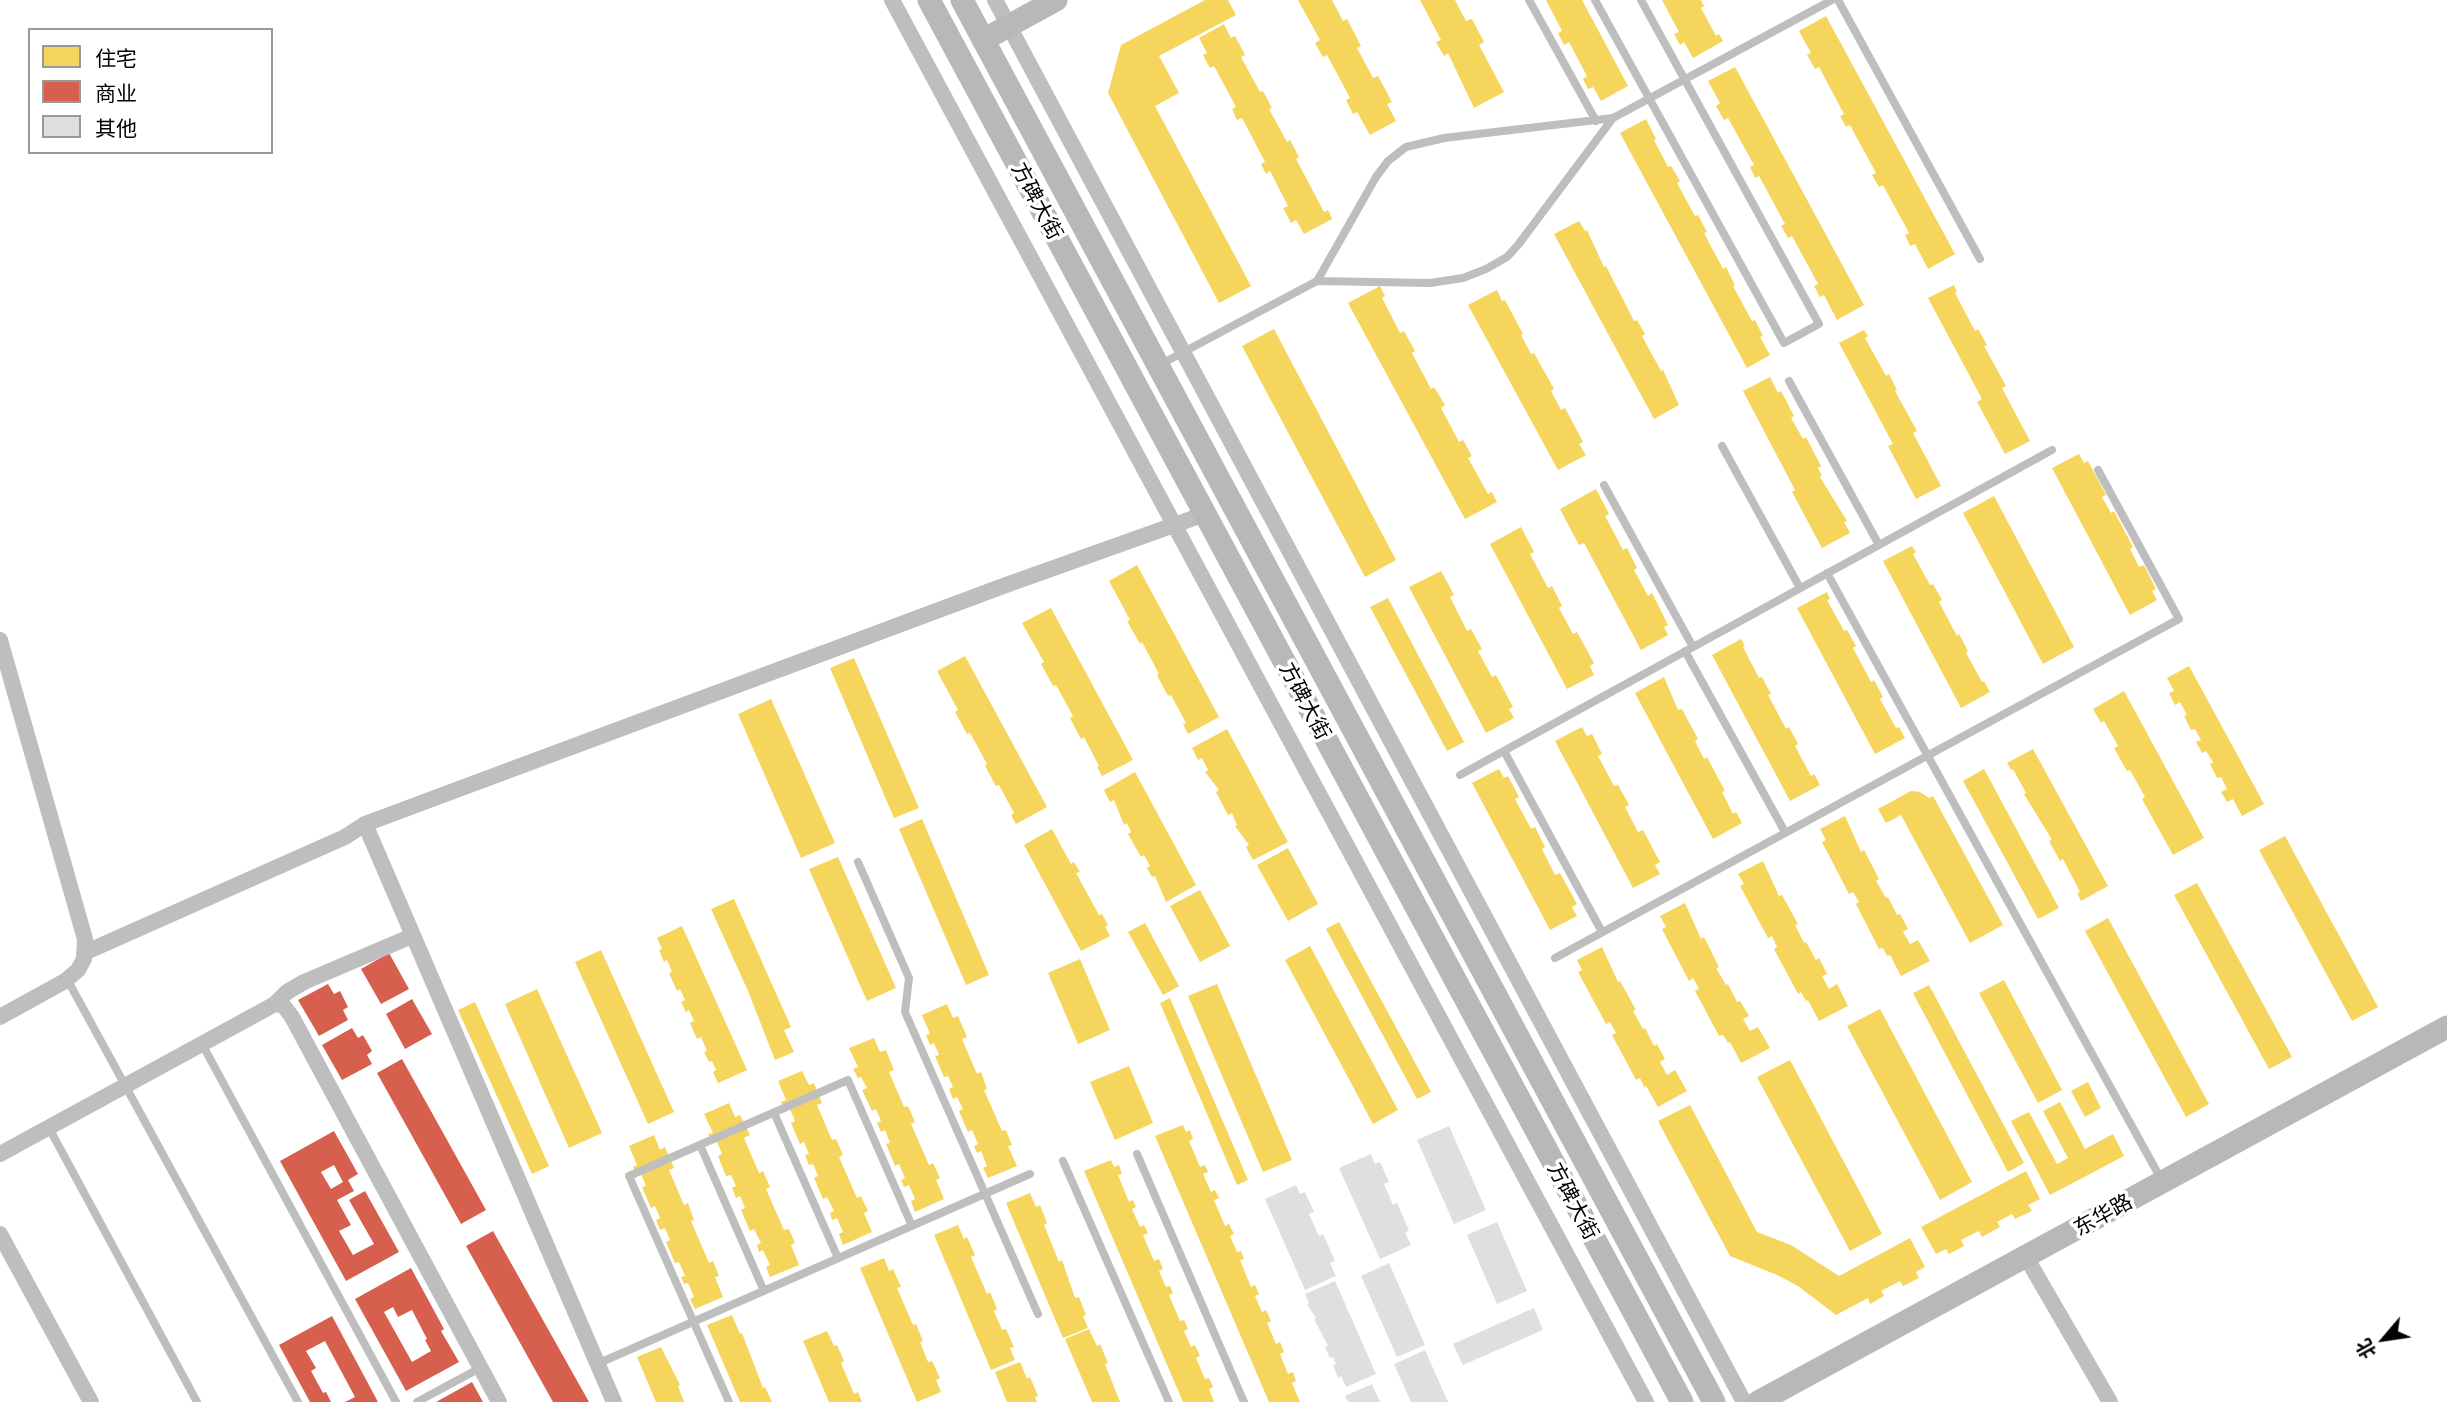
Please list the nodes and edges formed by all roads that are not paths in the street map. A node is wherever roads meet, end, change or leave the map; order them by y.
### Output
1 (892, 0) edge
2 (929, 0) edge
3 (962, 0) edge
4 (995, 0) edge
5 (1056, 0) edge
6 (1530, 0) edge
7 (1595, 0) edge
8 (1641, 0) edge
9 (1835, 0) edge
10 (1009, 26) junction
11 (983, 40) junction
12 (1685, 80) junction
13 (1649, 99) junction
14 (1613, 118) junction
15 (1596, 121) junction
16 (1980, 259) dead end
17 (1317, 281) junction
18 (1184, 353) junction
19 (1158, 366) junction
20 (1789, 380) dead end
21 (1722, 446) dead end
22 (2052, 450) dead end
23 (2098, 470) dead end
24 (1604, 485) dead end
25 (1205, 514) junction
26 (1175, 525) junction
27 (1879, 545) junction
28 (1827, 573) junction
29 (1800, 589) junction
30 (0, 640) edge
31 (1689, 649) junction
32 (1504, 751) junction
33 (1928, 755) junction
34 (1460, 775) dead end
35 (365, 824) junction
36 (1785, 832) junction
37 (858, 862) dead end
38 (1602, 932) junction
39 (412, 936) junction
40 (84, 953) junction
41 (1555, 958) dead end
42 (67, 979) junction
43 (275, 1004) junction
44 (0, 1017) edge
45 (2447, 1027) edge
46 (202, 1044) junction
47 (125, 1086) junction
48 (774, 1113) junction
49 (49, 1128) junction
50 (700, 1145) junction
51 (0, 1154) edge
52 (1137, 1154) dead end
53 (1063, 1161) dead end
54 (1030, 1174) dead end
55 (2163, 1182) junction
56 (985, 1194) junction
57 (912, 1226) junction
58 (0, 1234) edge
59 (2026, 1257) junction
60 (838, 1258) junction
61 (764, 1291) junction
62 (1038, 1314) dead end
63 (694, 1322) junction
64 (597, 1364) junction
65 (480, 1368) junction
66 (91, 1402) edge
67 (197, 1402) edge
68 (298, 1402) edge
69 (396, 1402) edge
70 (417, 1402) edge
71 (499, 1402) edge
72 (614, 1402) edge
73 (729, 1402) edge
74 (1169, 1402) edge
75 (1244, 1402) edge
76 (1646, 1402) edge
77 (1682, 1402) edge
78 (1714, 1402) edge
79 (1744, 1402) edge
80 (1758, 1402) edge
81 (2110, 1402) edge

1 - 26 street
2 - 25 main road, 方碑大街
3 - 11 main road, 方碑大街
4 - 10 street
5 - 10 main road
6 - 15 lane
7 - 13 lane
8 - 12 lane
9 - 12 lane
9 - 16 lane
10 - 11 main road
10 - 18 street
11 - 19 main road, 方碑大街
12 - 13 lane
12 - 13 lane
13 - 14 lane
14 - 15 lane
14 - 17 lane
15 - 17 lane
17 - 18 lane
18 - 19 lane
18 - 79 street
19 - 78 main road, 方碑大街
20 - 27 lane
21 - 29 lane
22 - 27 lane
23 - 33 lane
24 - 31 lane
25 - 26 street
25 - 77 main road, 方碑大街
26 - 35 street
26 - 76 street
27 - 28 lane
28 - 29 lane
28 - 33 lane
29 - 31 lane
30 - 40 street
31 - 32 lane
31 - 36 lane
32 - 34 lane
32 - 38 lane
33 - 36 lane
33 - 55 lane
35 - 39 street
35 - 40 street
36 - 38 lane
37 - 56 lane
38 - 41 lane
39 - 43 street
39 - 64 street
40 - 42 street
42 - 44 street
42 - 47 lane
43 - 46 street
43 - 65 street
45 - 55 main road, 东华路
46 - 47 street
46 - 69 lane
47 - 49 street
47 - 68 lane
48 - 50 lane
48 - 57 lane
48 - 60 lane
49 - 51 street
49 - 67 lane
50 - 61 lane
50 - 63 lane
52 - 75 lane
53 - 74 lane
54 - 56 lane
55 - 59 main road, 东华路
56 - 57 lane
56 - 62 lane
57 - 60 lane
58 - 66 street
59 - 80 main road, 东华路
59 - 81 street
60 - 61 lane
61 - 63 lane
63 - 64 lane
63 - 73 lane
64 - 72 street
65 - 70 lane
65 - 71 street

